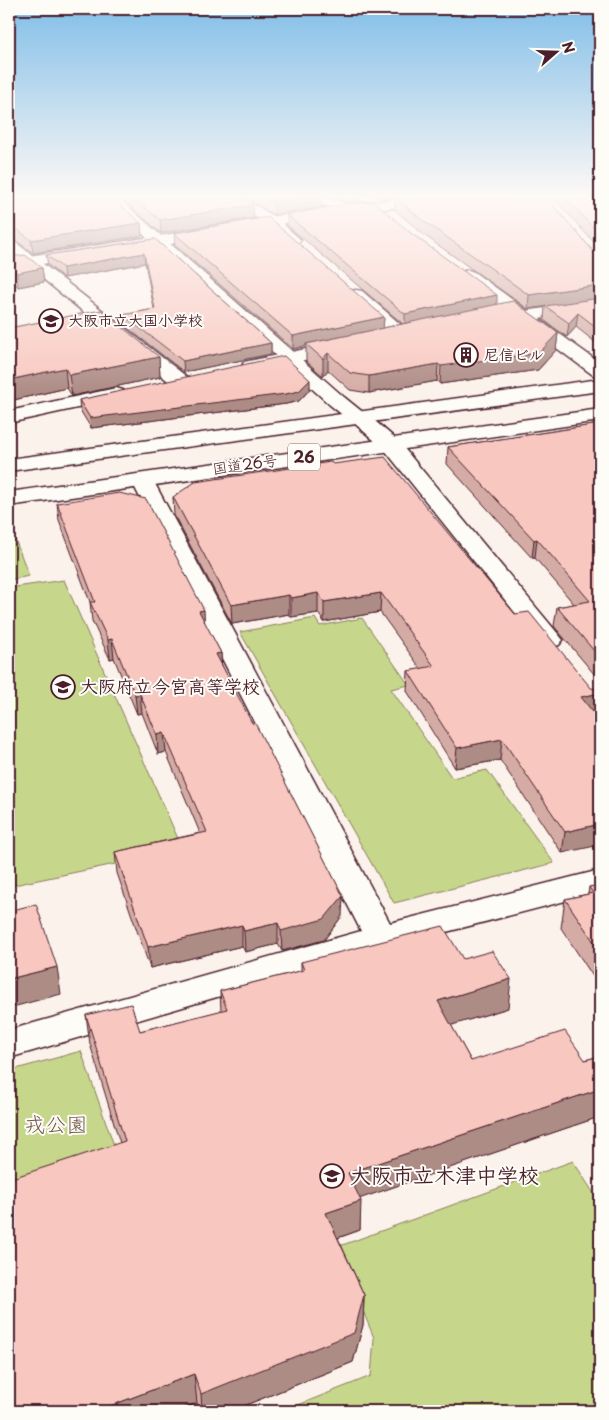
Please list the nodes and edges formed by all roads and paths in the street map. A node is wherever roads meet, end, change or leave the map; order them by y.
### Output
1 (23, 261) edge
2 (31, 261) edge
3 (181, 261) edge
4 (9, 264) edge
5 (459, 268) edge
6 (343, 283) edge
7 (600, 305) edge
8 (520, 312) junction
9 (488, 315) edge
10 (419, 329) edge
11 (400, 333) junction
12 (382, 337) edge
13 (363, 342) edge
14 (289, 358) junction
15 (235, 370) edge
16 (600, 371) edge
17 (198, 377) edge
18 (180, 381) junction
19 (161, 385) edge
20 (600, 385) edge
21 (133, 391) edge
22 (600, 415) edge
23 (9, 417) edge
24 (360, 418) junction
25 (391, 445) junction
26 (9, 465) edge
27 (142, 480) junction
28 (9, 499) edge
29 (563, 656) edge
30 (600, 881) edge
31 (381, 937) junction
32 (9, 1044) edge

1 - 4 main road
2 - 18 main road
3 - 14 main road
5 - 8 main road
6 - 11 main road
7 - 8 main road
8 - 9 main road
8 - 16 main road
10 - 11 main road
11 - 12 main road
13 - 14 main road
14 - 15 main road
14 - 24 main road
17 - 18 main road
18 - 19 main road
20 - 24 main road, 国道26号 / 26
21 - 23 main road
22 - 25 main road, 国道26号 / 26
24 - 25 main road
24 - 26 main road, 国道26号 / 26
25 - 27 main road, 国道26号 / 26
25 - 29 main road
27 - 28 main road, 国道26号 / 26
27 - 31 main road
30 - 31 main road
31 - 32 main road

